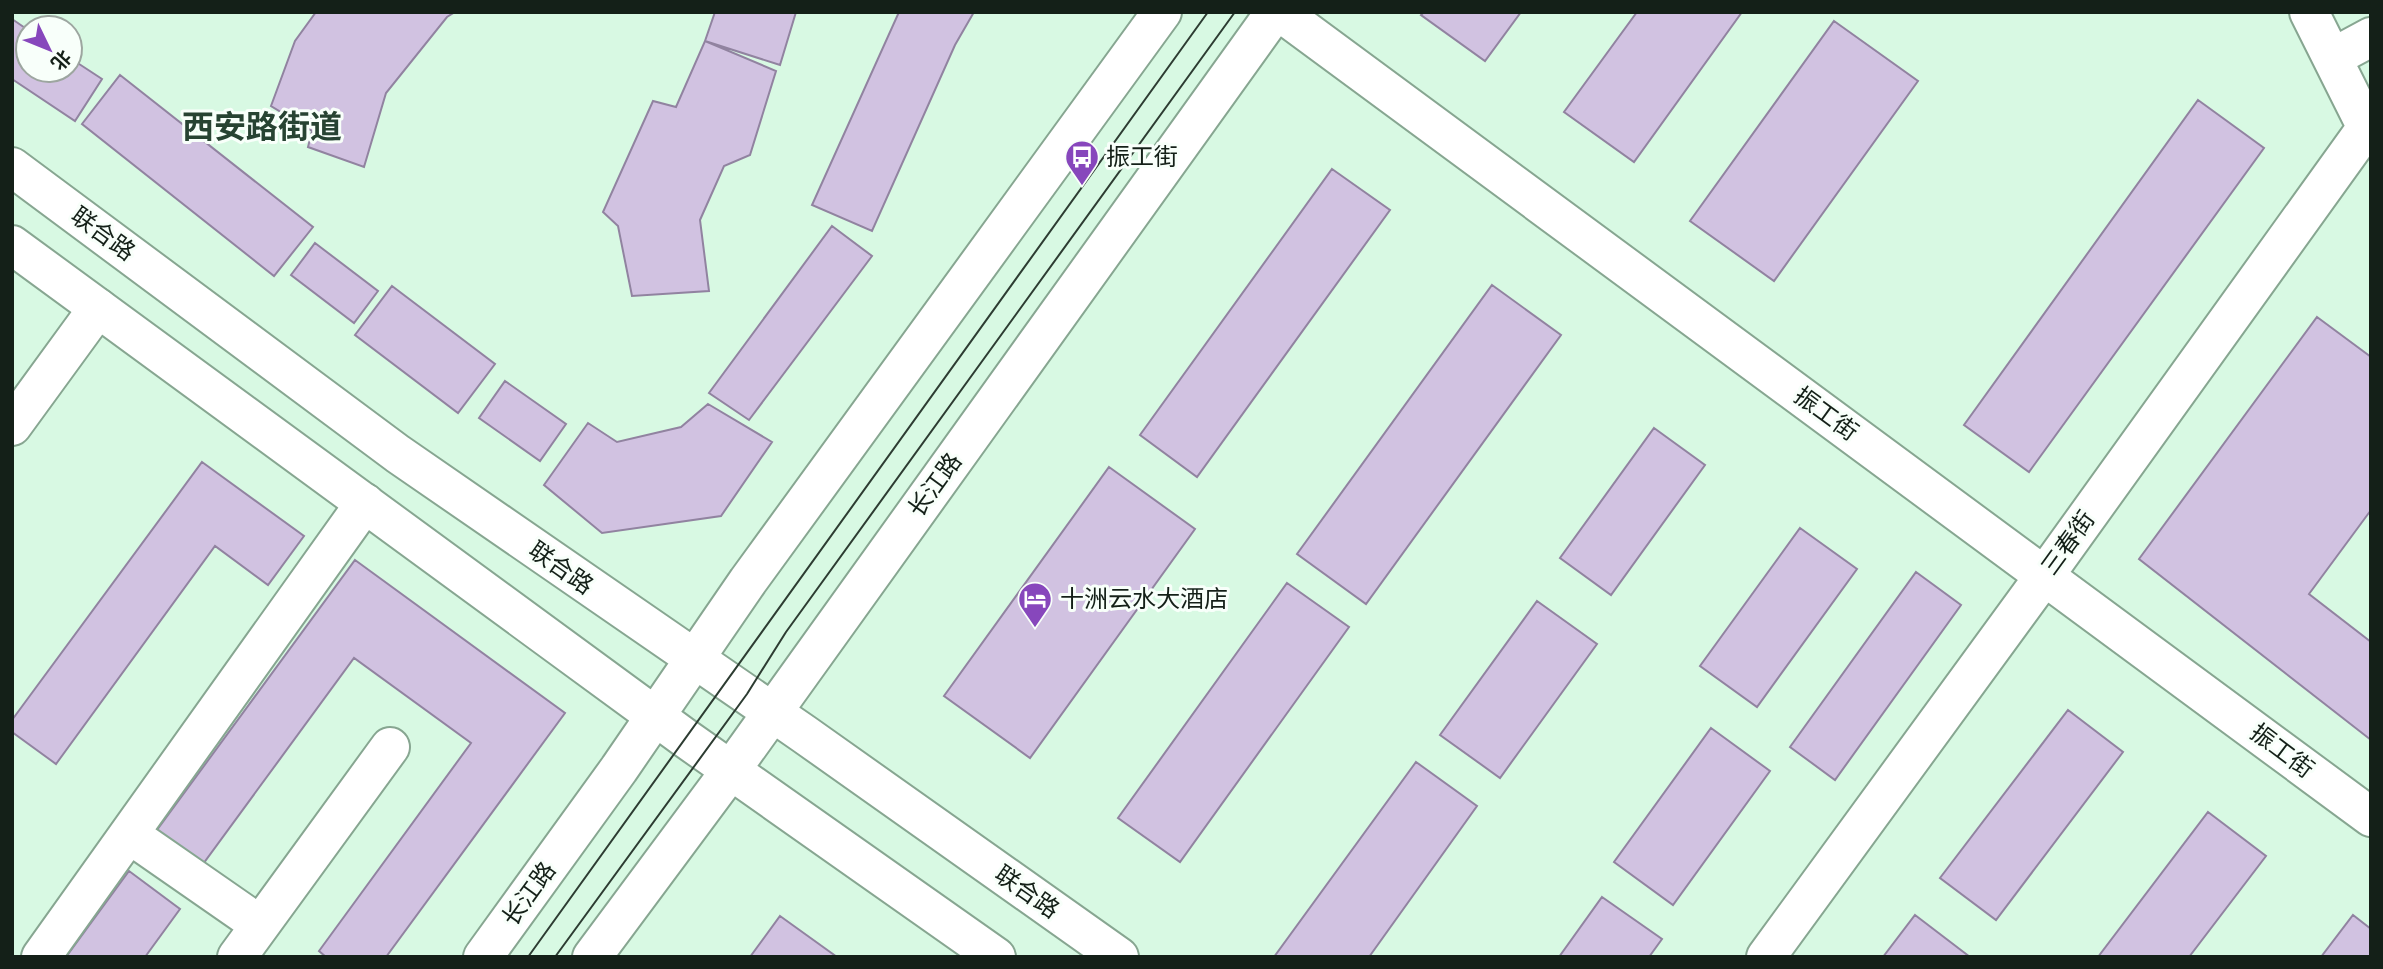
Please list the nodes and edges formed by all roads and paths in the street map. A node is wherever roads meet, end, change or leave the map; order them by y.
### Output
1 (1162, 12) edge
2 (1278, 12) edge
3 (2309, 12) edge
4 (2371, 37) edge
5 (2332, 58) junction
6 (2369, 132) edge
7 (12, 167) edge
8 (12, 245) edge
9 (98, 308) junction
10 (12, 426) edge
11 (365, 503) junction
12 (2045, 575) junction
13 (694, 658) junction
14 (772, 712) junction
15 (655, 716) junction
16 (390, 747) dead end
17 (731, 770) junction
18 (2371, 817) edge
19 (128, 834) junction
20 (260, 925) junction
21 (41, 957) edge
22 (237, 957) edge
23 (483, 957) edge
24 (593, 957) edge
25 (996, 957) edge
26 (1119, 957) edge
27 (1766, 957) edge

1 - 13 main road, 长江路
2 - 12 main road, 振工街
2 - 14 main road, 长江路
3 - 5 main road
4 - 5 main road
5 - 6 main road
6 - 12 main road, 三春街
7 - 13 main road, 联合路
8 - 9 main road
9 - 10 main road
9 - 11 main road
11 - 15 main road
11 - 19 main road
12 - 18 main road, 振工街
12 - 27 main road, 三春街
13 - 14 main road, 联合路
13 - 15 main road, 长江路
14 - 17 main road, 长江路
14 - 26 main road, 联合路
15 - 17 main road
15 - 23 main road, 长江路
16 - 20 main road
17 - 24 main road, 长江路
17 - 25 main road
19 - 20 main road
19 - 21 main road
20 - 22 main road

